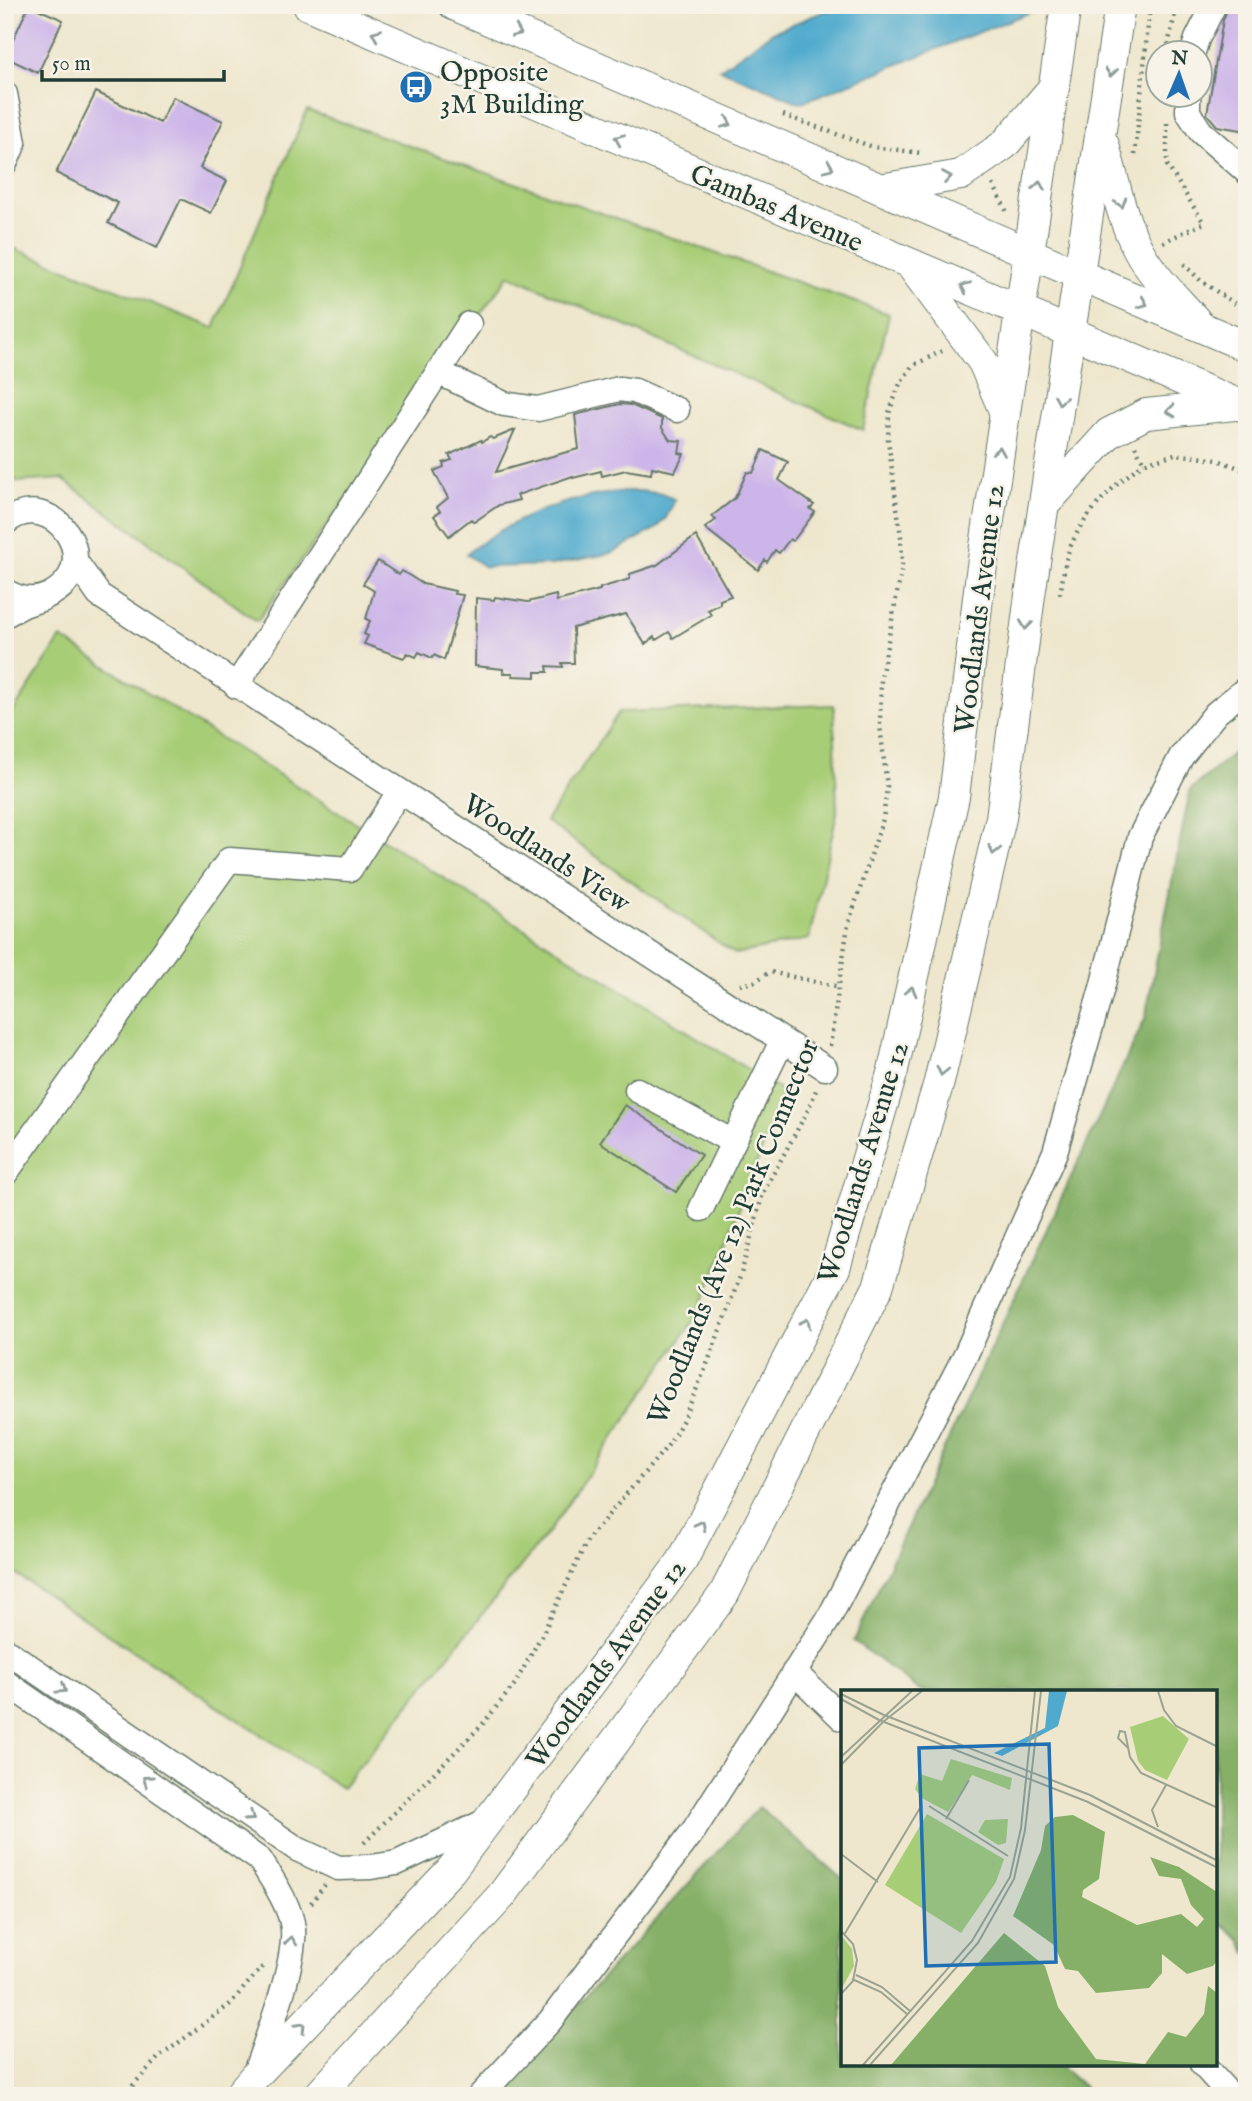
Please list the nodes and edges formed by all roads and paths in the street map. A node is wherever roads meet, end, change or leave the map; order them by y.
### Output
1 (308, 5) edge
2 (454, 5) edge
3 (1066, 5) edge
4 (1120, 5) edge
5 (1150, 5) edge
6 (1177, 5) edge
7 (1214, 5) edge
8 (1168, 38) edge
9 (1198, 38) edge
10 (1054, 87) junction
11 (5, 94) edge
12 (1188, 108) edge
13 (770, 111) dead end
14 (1167, 118) dead end
15 (1101, 138) junction
16 (928, 154) dead end
17 (5, 163) edge
18 (1136, 167) dead end
19 (1247, 172) edge
20 (880, 189) junction
21 (1158, 236) dead end
22 (1163, 243) junction
23 (1172, 252) dead end
24 (1030, 254) junction
25 (1182, 262) dead end
26 (910, 264) junction
27 (1081, 276) junction
28 (1021, 312) junction
29 (1247, 312) edge
30 (469, 324) dead end
31 (1205, 330) junction
32 (1070, 332) junction
33 (1247, 347) edge
34 (945, 349) dead end
35 (438, 372) junction
36 (1243, 407) edge
37 (677, 410) dead end
38 (1005, 414) junction
39 (1125, 425) junction
40 (1247, 471) edge
41 (1044, 505) junction
42 (5, 523) edge
43 (75, 561) junction
44 (5, 591) edge
45 (50, 594) junction
46 (99, 596) junction
47 (5, 615) edge
48 (236, 686) junction
49 (1247, 688) edge
50 (399, 792) junction
51 (782, 1041) junction
52 (825, 1068) junction
53 (637, 1090) dead end
54 (733, 1142) junction
55 (5, 1174) edge
56 (701, 1209) dead end
57 (5, 1650) edge
58 (794, 1672) junction
59 (5, 1682) edge
60 (841, 1717) edge
61 (488, 1820) junction
62 (338, 1868) junction
63 (293, 1927) junction
64 (1204, 2066) edge
65 (246, 2086) edge
66 (125, 2093) edge
67 (133, 2096) edge
68 (318, 2096) edge
69 (480, 2096) edge
70 (1231, 2096) edge

26 -> 1 main road, Gambas Avenue
2 -> 20 main road, Gambas Avenue
3 - 10 main road, Woodlands Avenue 12
4 -> 15 main road, Woodlands Avenue 12
5 - 18 path
6 - 8 path
7 - 9 street
20 -> 10 main road
24 -> 10 main road, Woodlands Avenue 12
11 - 17 street
12 - 19 street
13 - 16 path
14 - 22 path
15 - 27 main road, Woodlands Avenue 12
15 -> 31 main road
20 - 24 main road, Gambas Avenue
21 - 22 path
22 - 23 path
24 - 27 main road, Gambas Avenue
24 - 28 main road, Woodlands Avenue 12
25 - 29 path
28 -> 26 main road, Gambas Avenue
26 - 38 main road
27 -> 31 main road, Gambas Avenue
27 - 32 main road, Woodlands Avenue 12
28 - 32 main road, Gambas Avenue
28 - 38 main road, Woodlands Avenue 12
30 - 35 street
31 - 33 main road, Gambas Avenue
32 - 36 main road, Gambas Avenue
32 -> 41 main road, Woodlands Avenue 12
34 - 52 path, Woodlands (Ave 12) Park Connector
35 - 37 street
35 - 48 street
36 -> 39 main road
61 -> 38 main road, Woodlands Avenue 12
39 - 40 path
39 - 41 main road
41 -> 68 main road, Woodlands Avenue 12
42 - 43 street, Woodlands View
43 - 45 street
43 - 46 street, Woodlands View
44 - 45 street, Woodlands View
45 - 46 street, Woodlands View
45 - 47 street
46 - 48 street, Woodlands View
48 - 50 street, Woodlands View
49 - 58 street
50 - 51 street, Woodlands View
50 - 55 street
51 - 52 street, Woodlands View
51 - 54 street
52 - 62 path, Woodlands (Ave 12) Park Connector
53 - 54 street
54 - 56 street
57 -> 62 street
58 - 60 street
58 - 69 street
63 -> 59 street
61 - 62 street
65 -> 61 main road, Woodlands Avenue 12
62 - 63 path, Woodlands (Ave 12) Park Connector
65 -> 63 street
63 - 66 path, Woodlands (Ave 12) Park Connector
64 - 70 street
66 - 67 path

